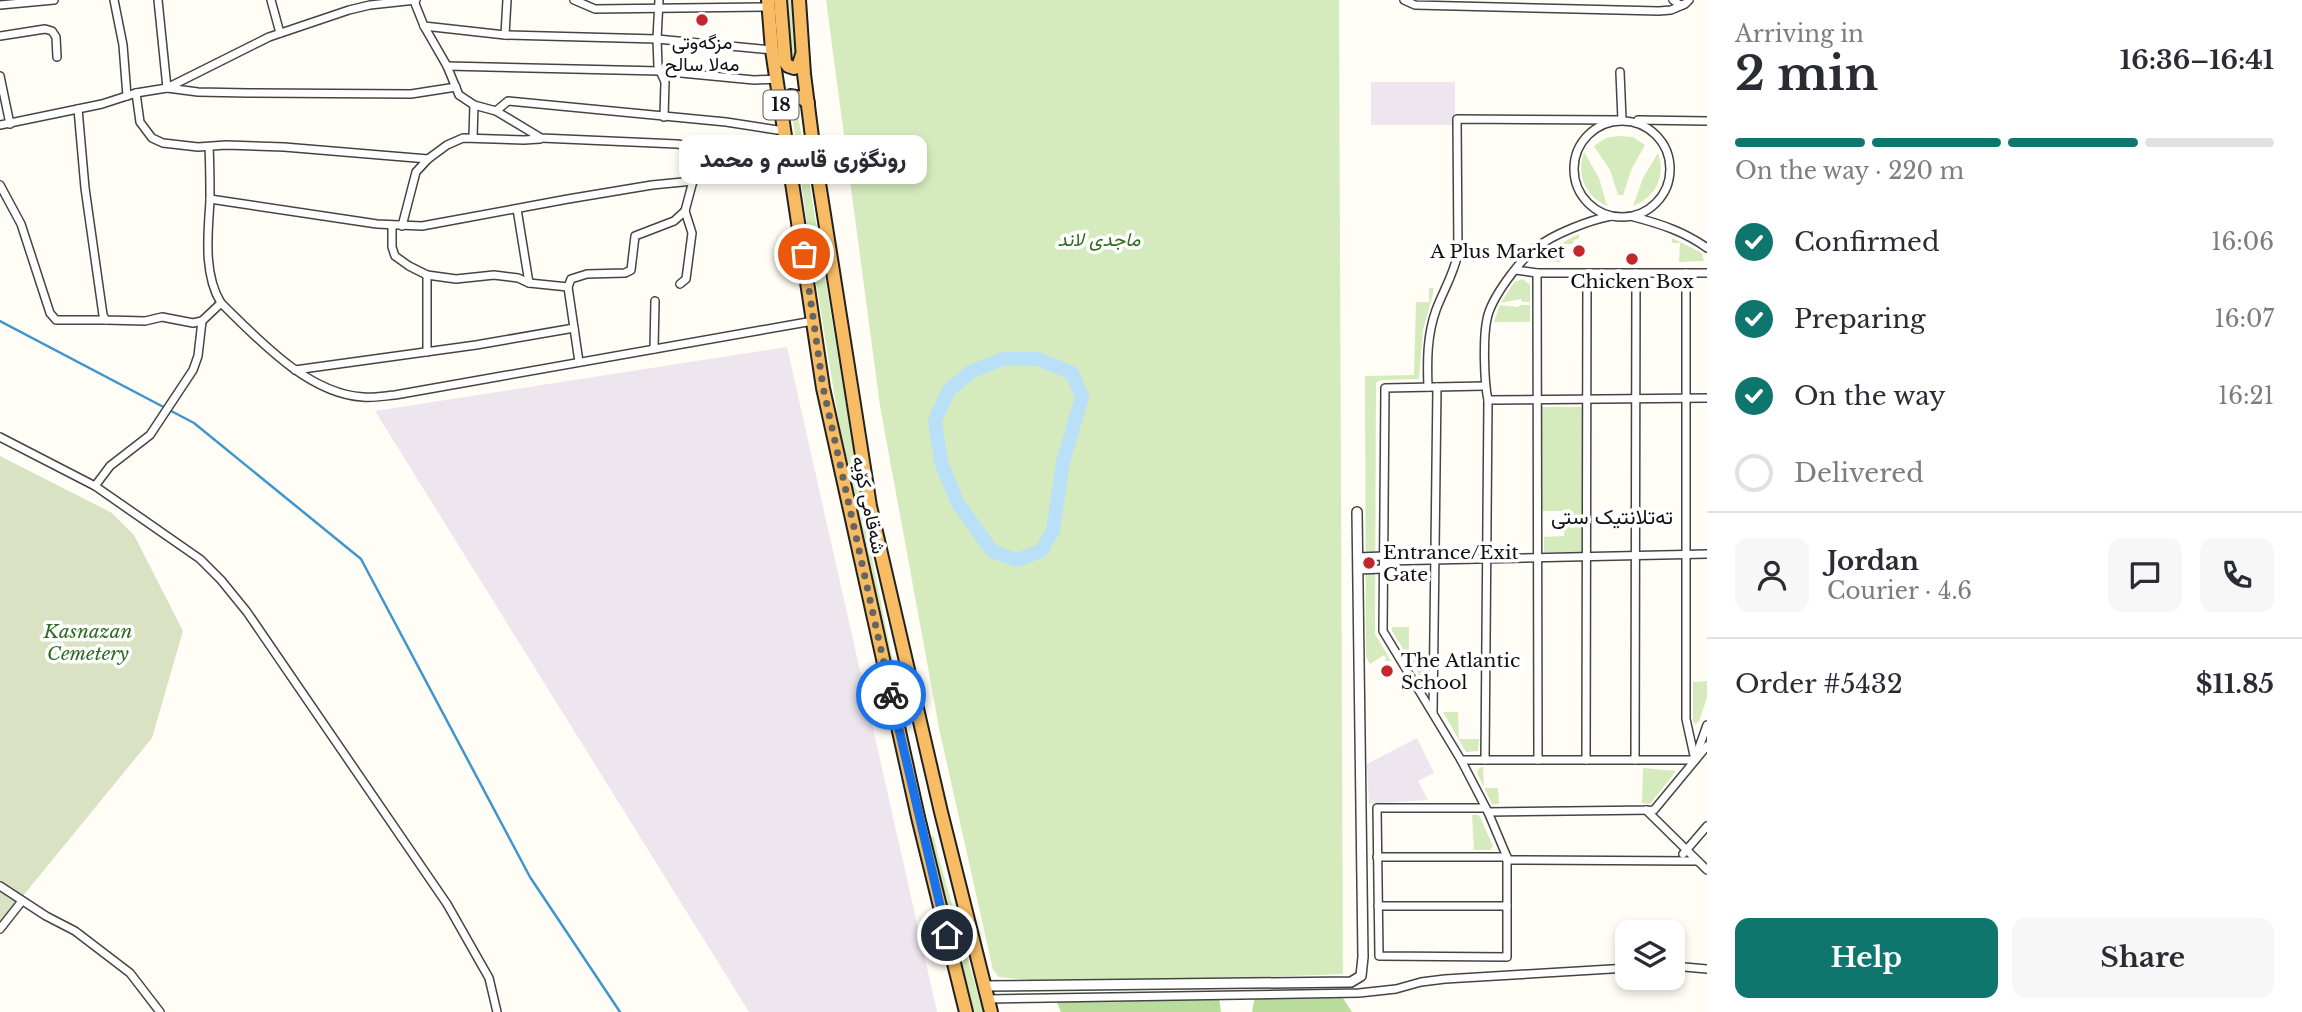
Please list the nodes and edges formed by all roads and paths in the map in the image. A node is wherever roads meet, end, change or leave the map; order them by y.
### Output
1 (54, 0) edge
2 (114, 0) edge
3 (158, 0) edge
4 (271, 0) edge
5 (507, 0) edge
6 (574, 0) edge
7 (780, 0) edge
8 (799, 0) edge
9 (1404, 0) edge
10 (1535, 0) edge
11 (1601, 0) edge
12 (1673, 0) edge
13 (416, 1) edge
14 (1686, 2) edge
15 (369, 3) edge
16 (1472, 3) edge
17 (659, 4) edge
18 (768, 4) edge
19 (0, 5) edge
20 (1540, 8) junction
21 (1607, 10) junction
22 (425, 26) junction
23 (280, 33) junction
24 (505, 35) junction
25 (0, 36) edge
26 (657, 39) junction
27 (772, 50) junction
28 (803, 51) junction
29 (57, 57) dead end
30 (447, 66) junction
31 (660, 71) junction
32 (1620, 72) dead end
33 (0, 76) edge
34 (778, 79) junction
35 (456, 87) junction
36 (167, 88) junction
37 (132, 95) junction
38 (808, 103) junction
39 (474, 105) junction
40 (79, 109) junction
41 (782, 110) junction
42 (496, 111) junction
43 (664, 117) junction
44 (1622, 120) junction
45 (1707, 121) edge
46 (10, 124) junction
47 (0, 125) edge
48 (785, 131) junction
49 (473, 137) junction
50 (541, 138) junction
51 (209, 147) junction
52 (746, 158) junction
53 (428, 159) junction
54 (790, 163) junction
55 (693, 181) junction
56 (0, 185) edge
57 (210, 199) junction
58 (1591, 206) junction
59 (1652, 206) junction
60 (517, 209) junction
61 (685, 211) junction
62 (1611, 216) junction
63 (1631, 216) junction
64 (1588, 222) junction
65 (1656, 222) junction
66 (392, 226) junction
67 (402, 226) junction
68 (1707, 248) edge
69 (1516, 270) junction
70 (1537, 273) junction
71 (1587, 273) junction
72 (1636, 273) junction
73 (1686, 273) junction
74 (1707, 273) edge
75 (427, 275) junction
76 (529, 283) junction
77 (680, 284) dead end
78 (568, 287) junction
79 (655, 301) dead end
80 (221, 303) junction
81 (106, 320) junction
82 (202, 321) junction
83 (813, 321) junction
84 (574, 328) junction
85 (654, 349) junction
86 (427, 352) junction
87 (579, 362) junction
88 (295, 370) junction
89 (1485, 386) junction
90 (1428, 387) junction
91 (1437, 387) junction
92 (1686, 398) junction
93 (1707, 398) edge
94 (1636, 399) junction
95 (1488, 400) junction
96 (1538, 400) junction
97 (1586, 400) junction
98 (0, 437) edge
99 (95, 486) junction
100 (1357, 512) dead end
101 (1707, 554) edge
102 (1636, 555) junction
103 (1686, 555) junction
104 (1358, 557) junction
105 (1586, 557) junction
106 (1538, 558) junction
107 (1487, 559) junction
108 (1435, 560) junction
109 (1383, 562) junction
110 (1358, 570) junction
111 (1433, 712) junction
112 (1707, 725) edge
113 (1707, 746) edge
114 (1461, 760) junction
115 (1485, 760) junction
116 (1538, 760) junction
117 (1586, 760) junction
118 (1635, 760) junction
119 (1695, 760) junction
120 (1487, 810) junction
121 (1646, 810) junction
122 (941, 812) junction
123 (918, 817) junction
124 (1707, 826) edge
125 (1684, 850) junction
126 (1377, 858) junction
127 (1507, 858) junction
128 (1673, 861) junction
129 (1697, 861) junction
130 (1707, 870) edge
131 (0, 886) edge
132 (22, 901) junction
133 (1378, 906) junction
134 (1507, 906) junction
135 (0, 929) edge
136 (1685, 968) edge
137 (1615, 969) edge
138 (1707, 969) edge
139 (987, 999) edge
140 (160, 1012) edge
141 (497, 1012) edge
142 (966, 1012) edge

1 - 19 street
2 - 37 street
3 - 36 street
4 - 23 street
5 - 24 street
6 - 17 street
7 - 28 highway
8 - 28 highway, شەقامی کۆیە / 18
9 - 16 street
10 - 20 street
11 - 21 street
12 - 14 street
13 - 15 street
13 - 22 street
14 - 21 street
15 - 23 street
16 - 20 street
17 - 18 street
17 - 26 street
18 - 27 highway, شەقامی کۆیە / 18
20 - 21 street
22 - 24 street
22 - 30 street
23 - 36 street
24 - 26 street
25 - 29 street
26 - 27 street
26 - 31 street
27 - 34 highway, شەقامی کۆیە / 18
28 - 38 highway, شەقامی کۆیە / 18
30 - 31 street
30 - 35 street
31 - 34 street
31 - 43 street
32 - 44 street
33 - 46 street
34 - 41 highway, شەقامی کۆیە / 18
35 - 36 street
35 - 39 street
36 - 37 street
37 - 40 street
37 - 51 street
38 - 41 highway
38 - 122 highway, شەقامی کۆیە / 18
39 - 42 street
39 - 49 street
40 - 46 street
40 - 81 street
41 - 48 highway, شەقامی کۆیە / 18
42 - 43 street
42 - 50 street
43 - 48 street
44 - 45 street
44 - 58 street
44 - 59 street
44 - 90 street
46 - 47 street
48 - 54 highway, شەقامی کۆیە / 18
49 - 50 street
49 - 53 street
50 - 52 street
51 - 53 street
51 - 57 street
52 - 54 street
52 - 55 street
53 - 67 street
54 - 83 highway, شەقامی کۆیە / 18
55 - 60 street
55 - 61 street
56 - 81 street
57 - 66 street
57 - 80 street
58 - 62 street
58 - 64 street
59 - 63 street
59 - 65 street
60 - 67 street
60 - 76 street
61 - 77 street
61 - 78 street
62 - 63 street
62 - 64 street
63 - 65 street
64 - 69 street
65 - 68 street
66 - 67 street
66 - 75 street
69 - 70 street
69 - 89 street
70 - 71 street
70 - 96 street
71 - 72 street
71 - 97 street
72 - 73 street
72 - 94 street
73 - 74 street
73 - 92 street
75 - 76 street
75 - 86 street
76 - 78 street
78 - 84 street
79 - 85 street
80 - 82 street
80 - 88 street
81 - 82 street
82 - 99 street
83 - 85 street
83 - 123 highway, شەقامی کۆیە / 18
84 - 86 street
84 - 87 street
85 - 87 street
86 - 88 street
87 - 88 street
89 - 91 street
89 - 95 street
90 - 91 street
90 - 109 street
91 - 108 street
92 - 93 street
92 - 94 street
92 - 103 street
94 - 97 street
94 - 102 street
95 - 96 street
95 - 107 street
96 - 97 street
96 - 106 street
97 - 105 street
98 - 99 street
99 - 141 street
100 - 104 street
101 - 103 street
102 - 103 street
102 - 105 street
102 - 118 street
103 - 119 street
104 - 109 street
104 - 110 street
105 - 106 street
105 - 117 street
106 - 107 street
106 - 116 street
107 - 108 street
107 - 115 street
108 - 109 street
108 - 111 street
109 - 110 street
109 - 111 street
110 - 139 street
111 - 114 street
112 - 119 street
113 - 119 street
114 - 115 street
114 - 120 street
115 - 116 street
116 - 117 street
117 - 118 street
118 - 119 street
119 - 121 street
120 - 121 street
120 - 126 street
120 - 127 street
121 - 125 street
122 - 123 highway
122 - 139 highway, شەقامی کۆیە / 18
123 - 142 highway, شەقامی کۆیە / 18
124 - 125 street
125 - 128 street
125 - 129 street
126 - 127 street
126 - 133 street
127 - 128 street
127 - 134 street
128 - 129 street
129 - 130 street
131 - 132 street
132 - 135 street
132 - 140 street
133 - 134 street
133 - 134 street
136 - 138 street
137 - 139 street

